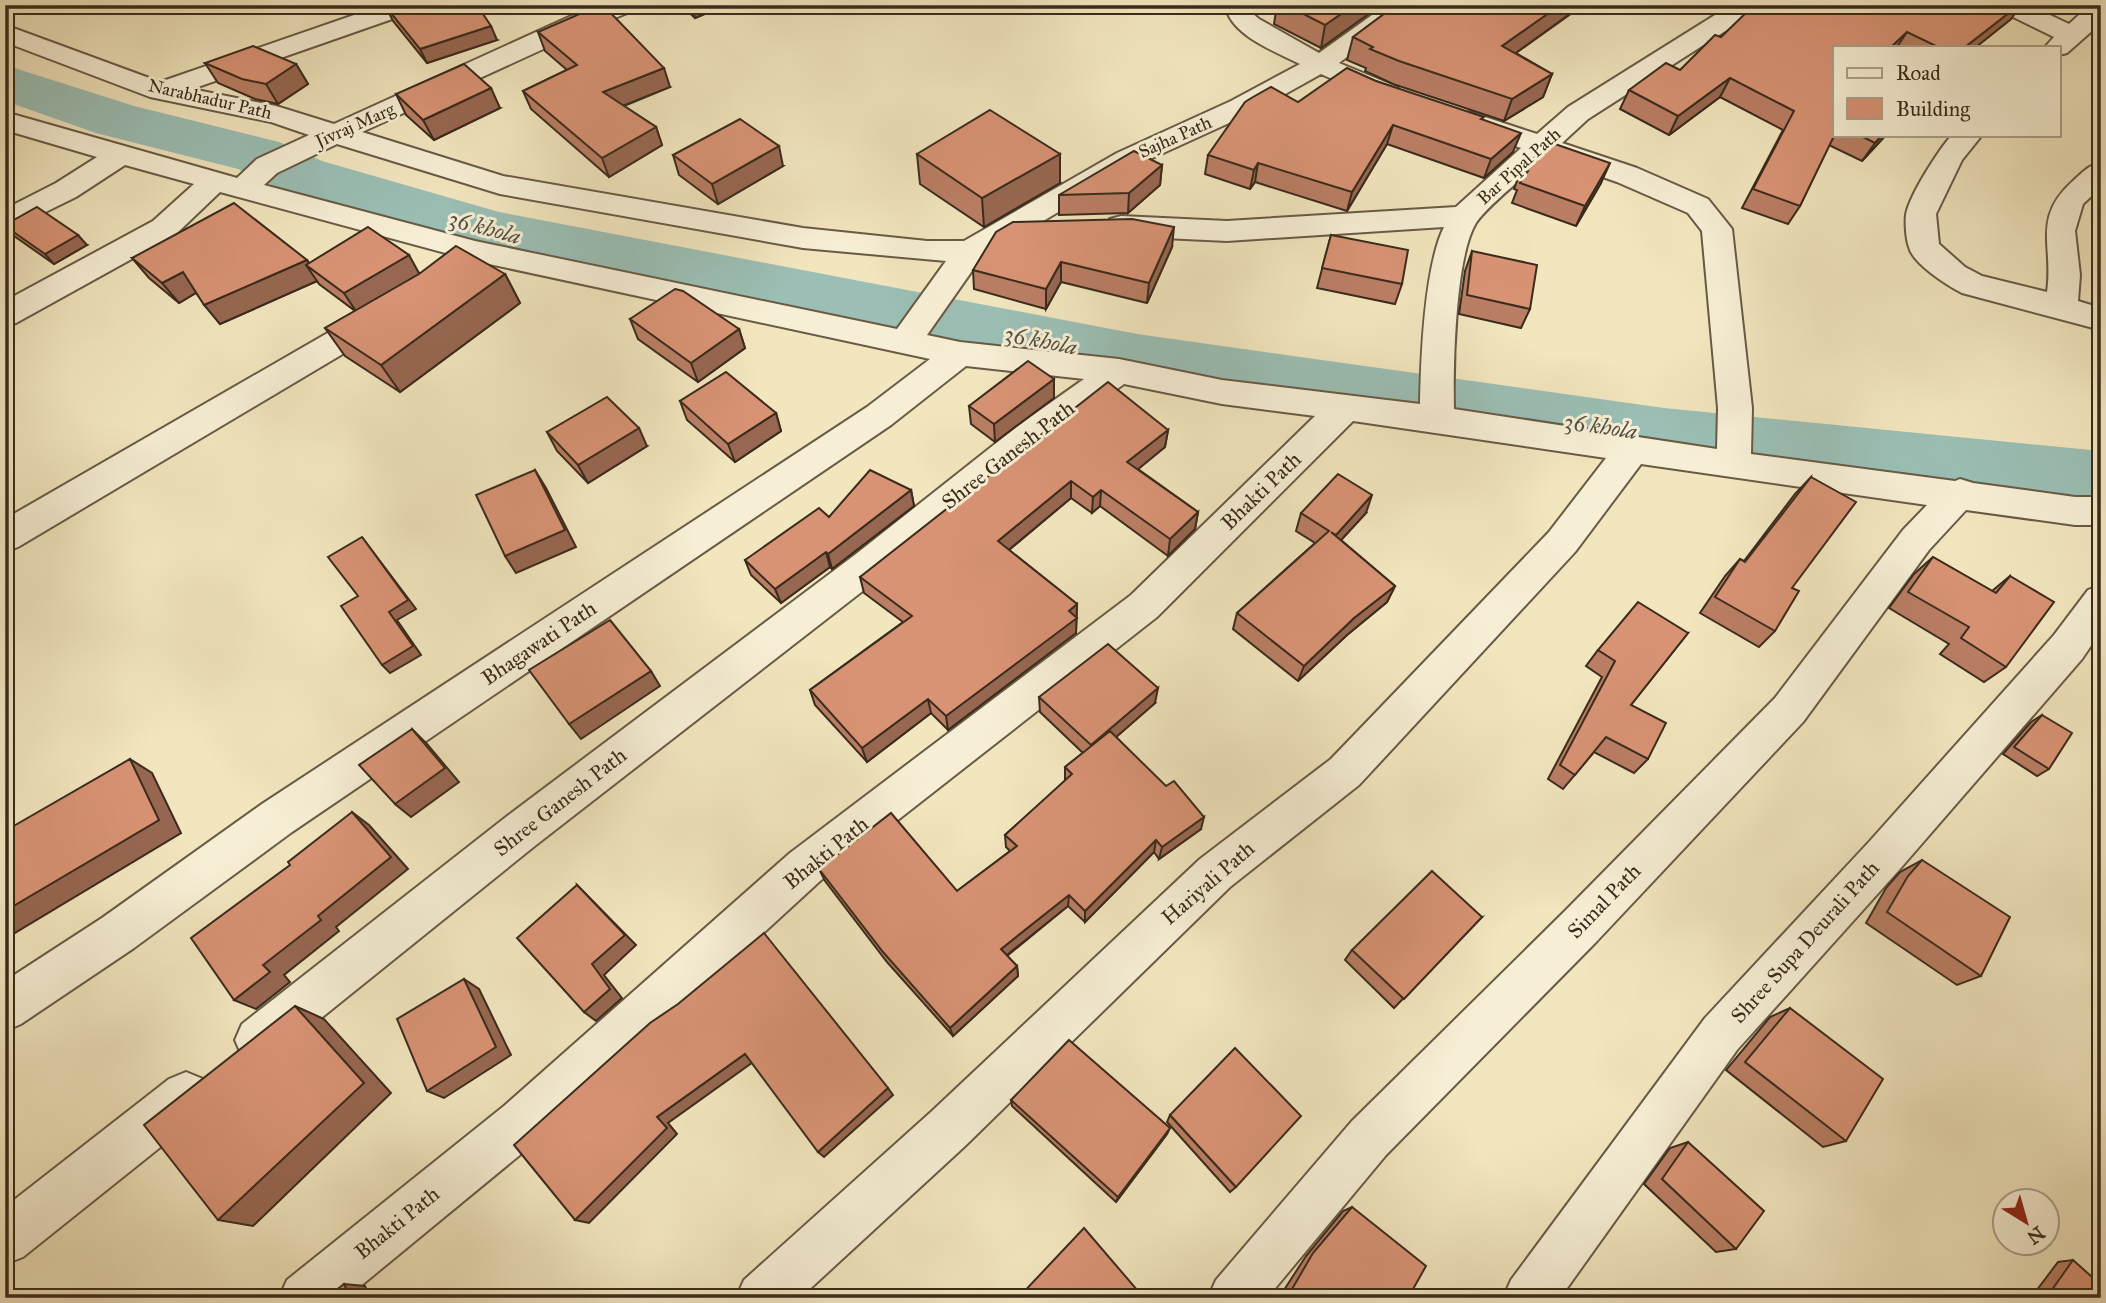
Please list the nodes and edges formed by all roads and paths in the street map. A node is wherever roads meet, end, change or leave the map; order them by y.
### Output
1 (409, 5) edge
2 (626, 5) edge
3 (1238, 5) edge
4 (1403, 5) edge
5 (1749, 5) edge
6 (2008, 5) edge
7 (2101, 9) edge
8 (5, 33) edge
9 (2065, 41) edge
10 (1320, 64) junction
11 (160, 91) junction
12 (1407, 100) edge
13 (1444, 112) edge
14 (5, 121) edge
15 (337, 134) junction
16 (1967, 136) edge
17 (1542, 145) junction
18 (120, 155) junction
19 (2101, 172) edge
20 (242, 178) junction
21 (1464, 216) junction
22 (5, 222) edge
23 (1003, 229) junction
24 (475, 251) junction
25 (970, 251) junction
26 (443, 275) edge
27 (411, 299) edge
28 (2061, 307) junction
29 (5, 315) edge
30 (2101, 319) edge
31 (909, 335) junction
32 (960, 354) junction
33 (1119, 371) junction
34 (1345, 408) junction
35 (1438, 414) junction
36 (1632, 450) junction
37 (1734, 457) junction
38 (1960, 493) junction
39 (2101, 511) edge
40 (5, 537) edge
41 (2101, 601) edge
42 (5, 1008) edge
43 (5, 1239) edge
44 (305, 1298) edge
45 (762, 1298) edge
46 (1234, 1298) edge
47 (1529, 1298) edge

1 - 11 street
2 - 15 street, Jivraj Marg
3 - 10 street
4 - 10 street, Sajha Path
5 - 17 street, Bar Pipal Path
6 - 9 street
7 - 9 street
8 - 11 street, Narabhadur Path
10 - 12 street
10 - 23 street, Sajha Path
11 - 15 street, Narabhadur Path
13 - 17 street
14 - 18 street
15 - 20 street, Jivraj Marg
15 - 25 street, Narabhadur Path
16 - 28 street
17 - 21 street, Bar Pipal Path
17 - 37 street
18 - 20 street
18 - 22 street
19 - 28 street
20 - 24 street
20 - 29 street, Jivraj Marg
21 - 23 street
21 - 35 street, Bar Pipal Path
23 - 25 street, Sajha Path
24 - 26 street
24 - 31 street
25 - 31 street, Sajha Path
27 - 40 street
28 - 30 street
31 - 32 street
32 - 33 street
32 - 42 street, Bhagawati Path
33 - 34 street
33 - 43 street, Shree Ganesh Path
34 - 35 street
34 - 44 street, Bhakti Path
35 - 36 street
36 - 37 street
36 - 45 street, Hariyali Path
37 - 38 street
38 - 39 street
38 - 46 street, Simal Path
41 - 47 street, Shree Supa Deurali Path

